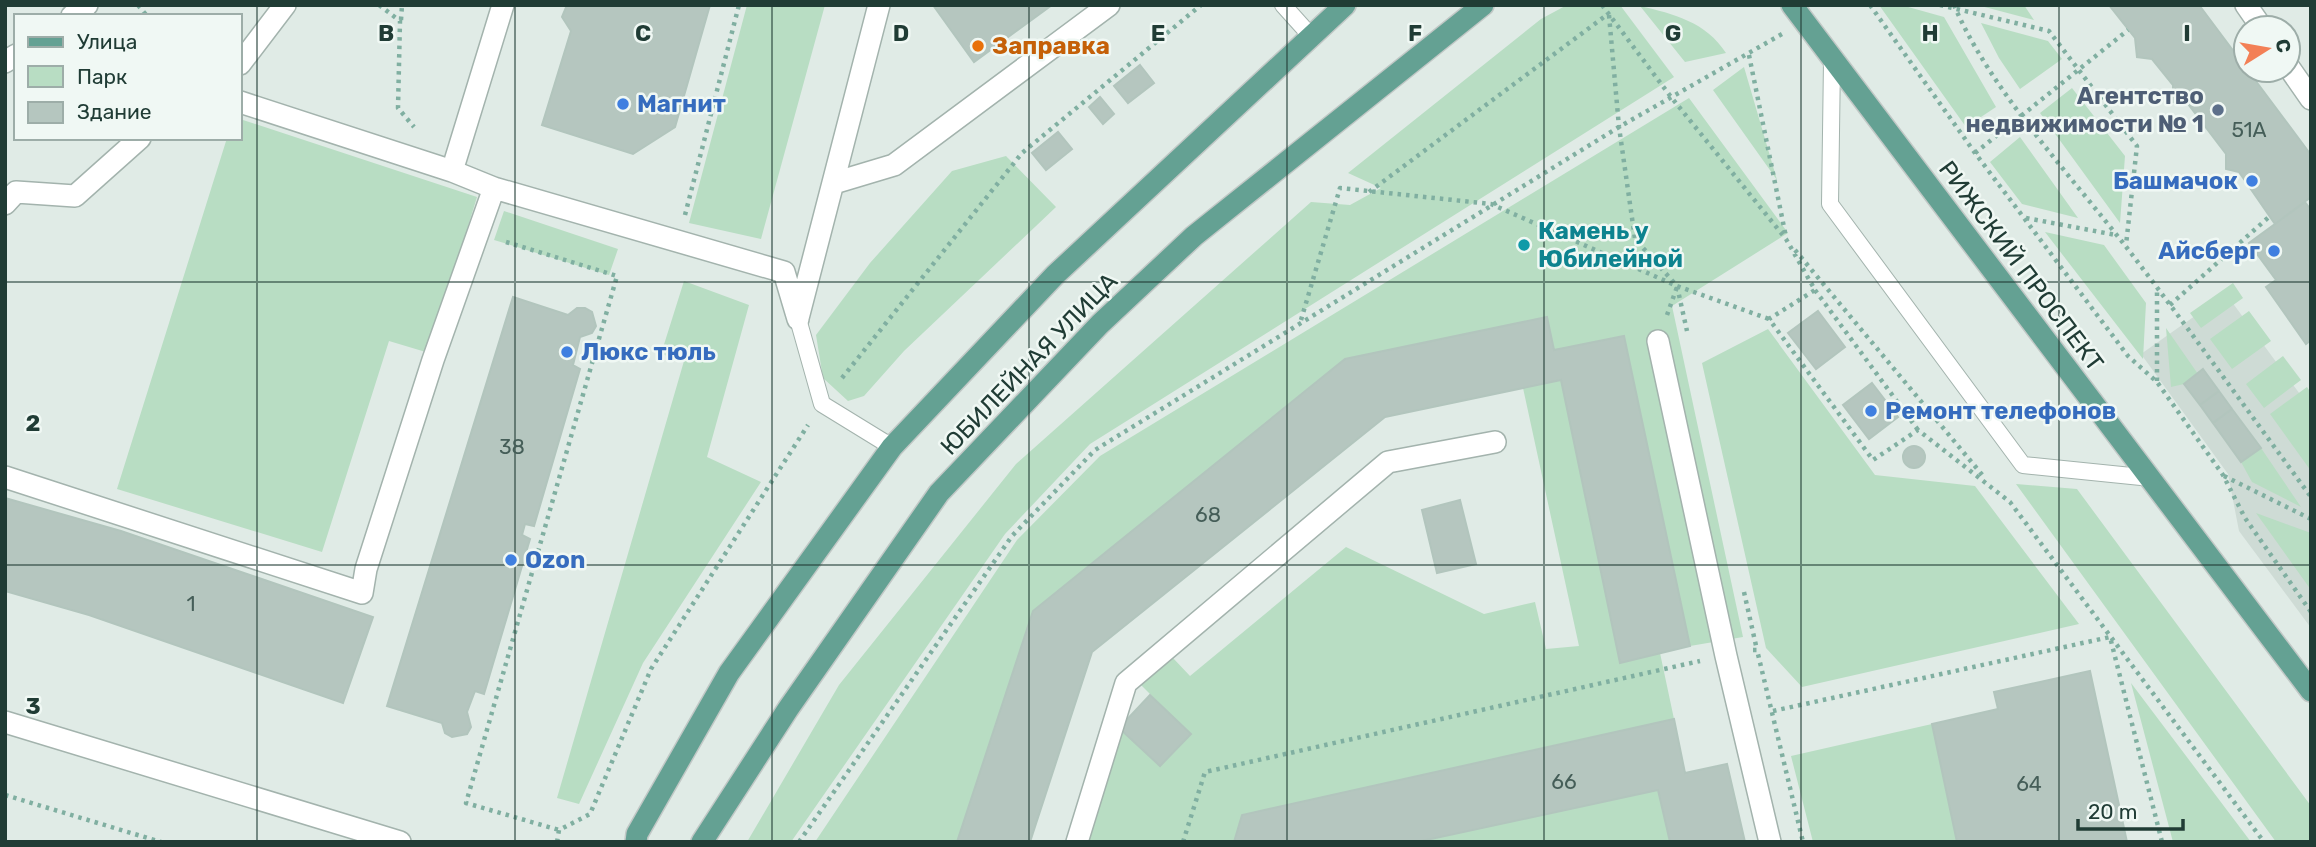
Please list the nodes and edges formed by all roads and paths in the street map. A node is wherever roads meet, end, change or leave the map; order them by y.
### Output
1 (285, 5) edge
2 (379, 5) edge
3 (402, 5) edge
4 (503, 5) edge
5 (739, 5) edge
6 (880, 5) edge
7 (1109, 5) edge
8 (1202, 5) edge
9 (1283, 5) edge
10 (1345, 5) edge
11 (1483, 5) edge
12 (1602, 5) edge
13 (1870, 5) edge
14 (1940, 5) edge
15 (1954, 7) edge
16 (1798, 13) edge
17 (1608, 14) junction
18 (400, 21) junction
19 (2128, 30) dead end
20 (1310, 35) junction
21 (1749, 55) junction
22 (242, 61) edge
23 (1832, 61) junction
24 (2078, 70) junction
25 (2301, 84) edge
26 (1671, 97) junction
27 (2311, 99) edge
28 (242, 103) edge
29 (2022, 114) junction
30 (416, 129) dead end
31 (138, 140) edge
32 (1975, 153) junction
33 (452, 171) junction
34 (834, 183) junction
35 (494, 188) junction
36 (1369, 192) junction
37 (5, 204) edge
38 (1491, 204) junction
39 (2270, 216) dead end
40 (2025, 218) junction
41 (479, 233) junction
42 (2116, 235) junction
43 (1786, 239) junction
44 (678, 242) junction
45 (2126, 246) junction
46 (2157, 289) junction
47 (1815, 290) junction
48 (2170, 305) junction
49 (1769, 318) junction
50 (798, 319) junction
51 (1300, 321) junction
52 (1658, 341) dead end
53 (2157, 382) junction
54 (822, 404) junction
55 (1919, 430) junction
56 (1495, 442) dead end
57 (892, 447) junction
58 (2223, 475) junction
59 (5, 477) edge
60 (2151, 478) junction
61 (1991, 486) junction
62 (2311, 498) edge
63 (2311, 519) edge
64 (2311, 612) edge
65 (2110, 637) junction
66 (1726, 656) junction
67 (2311, 691) edge
68 (1773, 711) junction
69 (5, 722) edge
70 (5, 795) edge
71 (559, 830) junction
72 (338, 833) edge
73 (161, 842) edge
74 (400, 842) edge
75 (557, 842) edge
76 (636, 842) edge
77 (702, 842) edge
78 (799, 842) edge
79 (1077, 842) edge
80 (1183, 842) edge
81 (1770, 842) edge
82 (1803, 842) edge
83 (2161, 842) edge
84 (2264, 842) edge

1 - 22 street
2 - 18 path
3 - 18 path
4 - 33 street
5 - 44 path
6 - 34 street
7 - 34 street
8 - 54 path
9 - 20 lane
10 - 20 main road, ЮБИЛЕЙНАЯ УЛИЦА
11 - 77 main road, ЮБИЛЕЙНАЯ УЛИЦА
12 - 17 path
13 - 32 path
14 - 15 path
15 - 24 path
15 - 29 path
16 - 21 path
16 - 23 main road, РИЖСКИЙ ПРОСПЕКТ
17 - 26 path
17 - 36 path
18 - 30 path
19 - 24 path
20 - 57 main road, ЮБИЛЕЙНАЯ УЛИЦА
21 - 26 path
21 - 43 path
23 - 60 main road, РИЖСКИЙ ПРОСПЕКТ
23 - 60 lane
24 - 29 path
24 - 45 path
25 - 27 street
26 - 38 path
26 - 43 path
28 - 33 street
29 - 32 path
29 - 42 path
31 - 37 street
32 - 40 path
33 - 35 street
34 - 50 street
35 - 41 street
35 - 44 street
36 - 38 path
36 - 51 path
38 - 49 path
38 - 51 path
39 - 48 path
40 - 42 path
40 - 53 path
41 - 59 street
41 - 71 path
42 - 45 path
43 - 47 path
43 - 61 path
44 - 50 street
45 - 46 path
46 - 48 path
46 - 53 path
47 - 49 path
47 - 55 path
48 - 62 path
49 - 55 path
50 - 54 lane
51 - 78 path
52 - 66 street
53 - 58 path
54 - 57 lane
54 - 71 path
55 - 61 path
56 - 79 street
57 - 76 main road, ЮБИЛЕЙНАЯ УЛИЦА
58 - 63 path
58 - 64 path
60 - 67 main road, РИЖСКИЙ ПРОСПЕКТ
61 - 65 path
65 - 68 path
65 - 83 path
65 - 84 path
66 - 68 path
66 - 80 path
66 - 81 street
68 - 82 path
69 - 72 street
70 - 73 path
71 - 75 path
72 - 74 street

